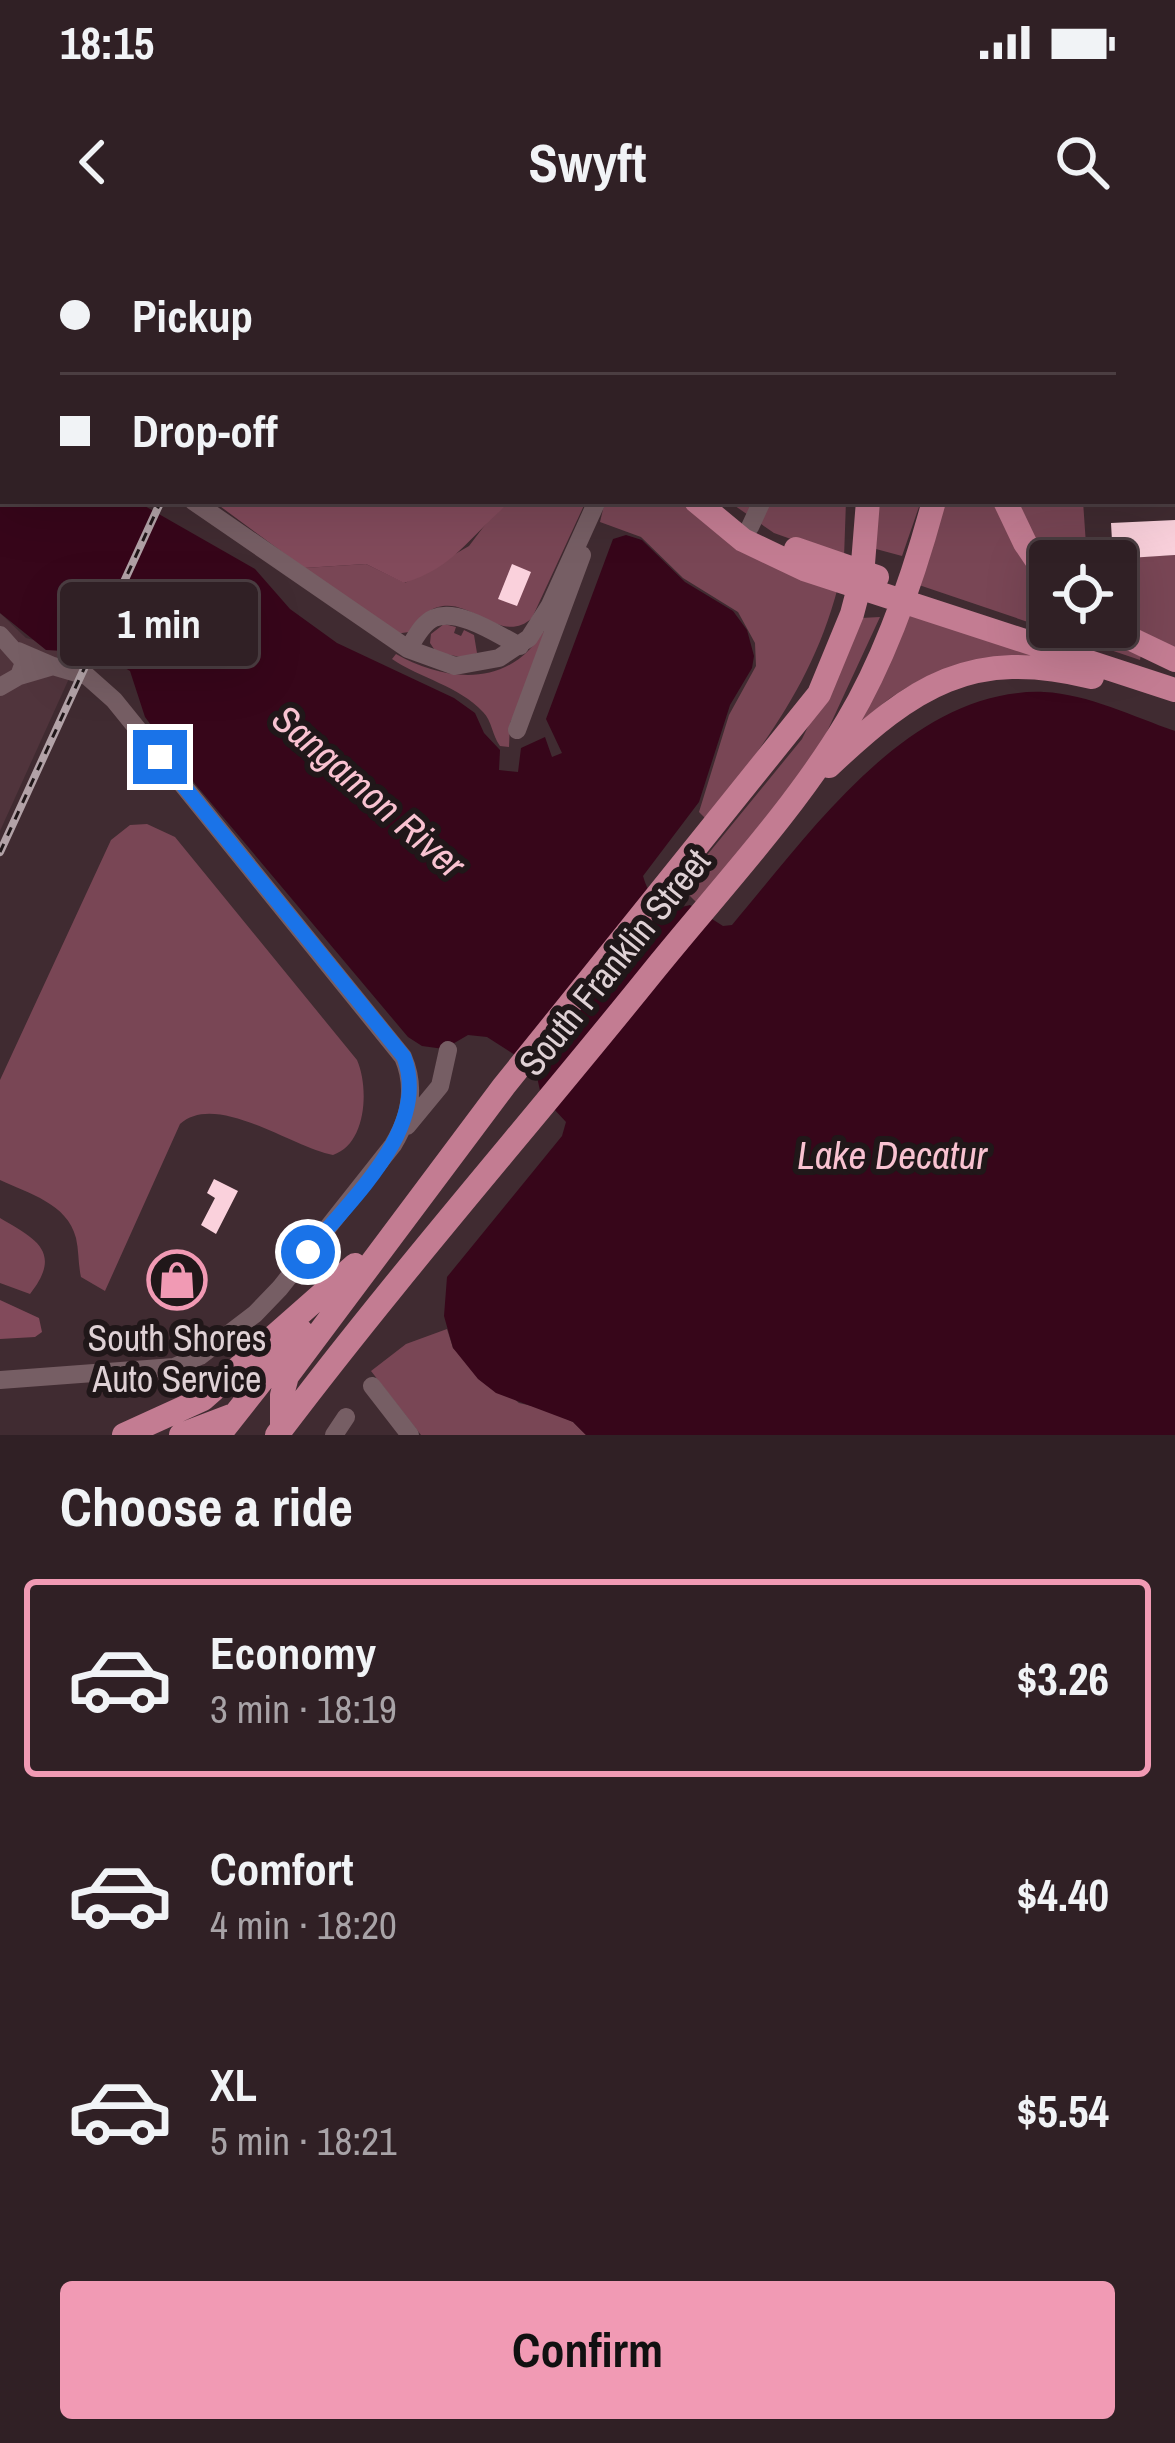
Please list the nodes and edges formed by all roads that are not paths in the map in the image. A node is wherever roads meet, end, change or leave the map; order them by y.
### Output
1 (197, 504) edge
2 (596, 504) edge
3 (700, 504) edge
4 (722, 504) edge
5 (761, 504) edge
6 (868, 504) edge
7 (933, 504) edge
8 (1006, 504) edge
9 (750, 527) junction
10 (579, 544) junction
11 (1029, 550) edge
12 (0, 635) edge
13 (1137, 642) edge
14 (520, 646) junction
15 (408, 649) junction
16 (18, 651) junction
17 (1175, 660) edge
18 (53, 666) junction
19 (19, 676) junction
20 (1175, 677) edge
21 (0, 687) edge
22 (1175, 690) edge
23 (1175, 701) edge
24 (518, 730) dead end
25 (788, 805) junction
26 (448, 1050) dead end
27 (397, 1139) junction
28 (440, 1170) junction
29 (352, 1268) junction
30 (316, 1379) junction
31 (0, 1380) edge
32 (372, 1386) dead end
33 (282, 1395) junction
34 (226, 1425) edge
35 (286, 1433) edge
36 (124, 1435) edge
37 (181, 1435) edge
38 (410, 1435) edge

1 - 15 street
2 - 10 street
3 - 22 main road
4 - 9 main road
5 - 9 street
6 - 28 main road
7 - 25 main road, South Franklin Street
8 - 11 main road
9 - 20 main road
10 - 14 street
10 - 24 street
12 - 16 street
13 - 17 main road
14 - 15 street
14 - 15 street
16 - 18 street
16 - 19 street
18 - 19 street
18 - 27 street
19 - 21 street
23 - 25 main road
25 - 30 main road, South Franklin Street
26 - 27 street
27 - 31 street
28 - 29 main road
28 - 33 main road
29 - 34 main road
29 - 36 main road
30 - 33 main road
30 - 35 main road, South Franklin Street
32 - 38 street
33 - 34 main road
33 - 35 main road
34 - 37 main road

